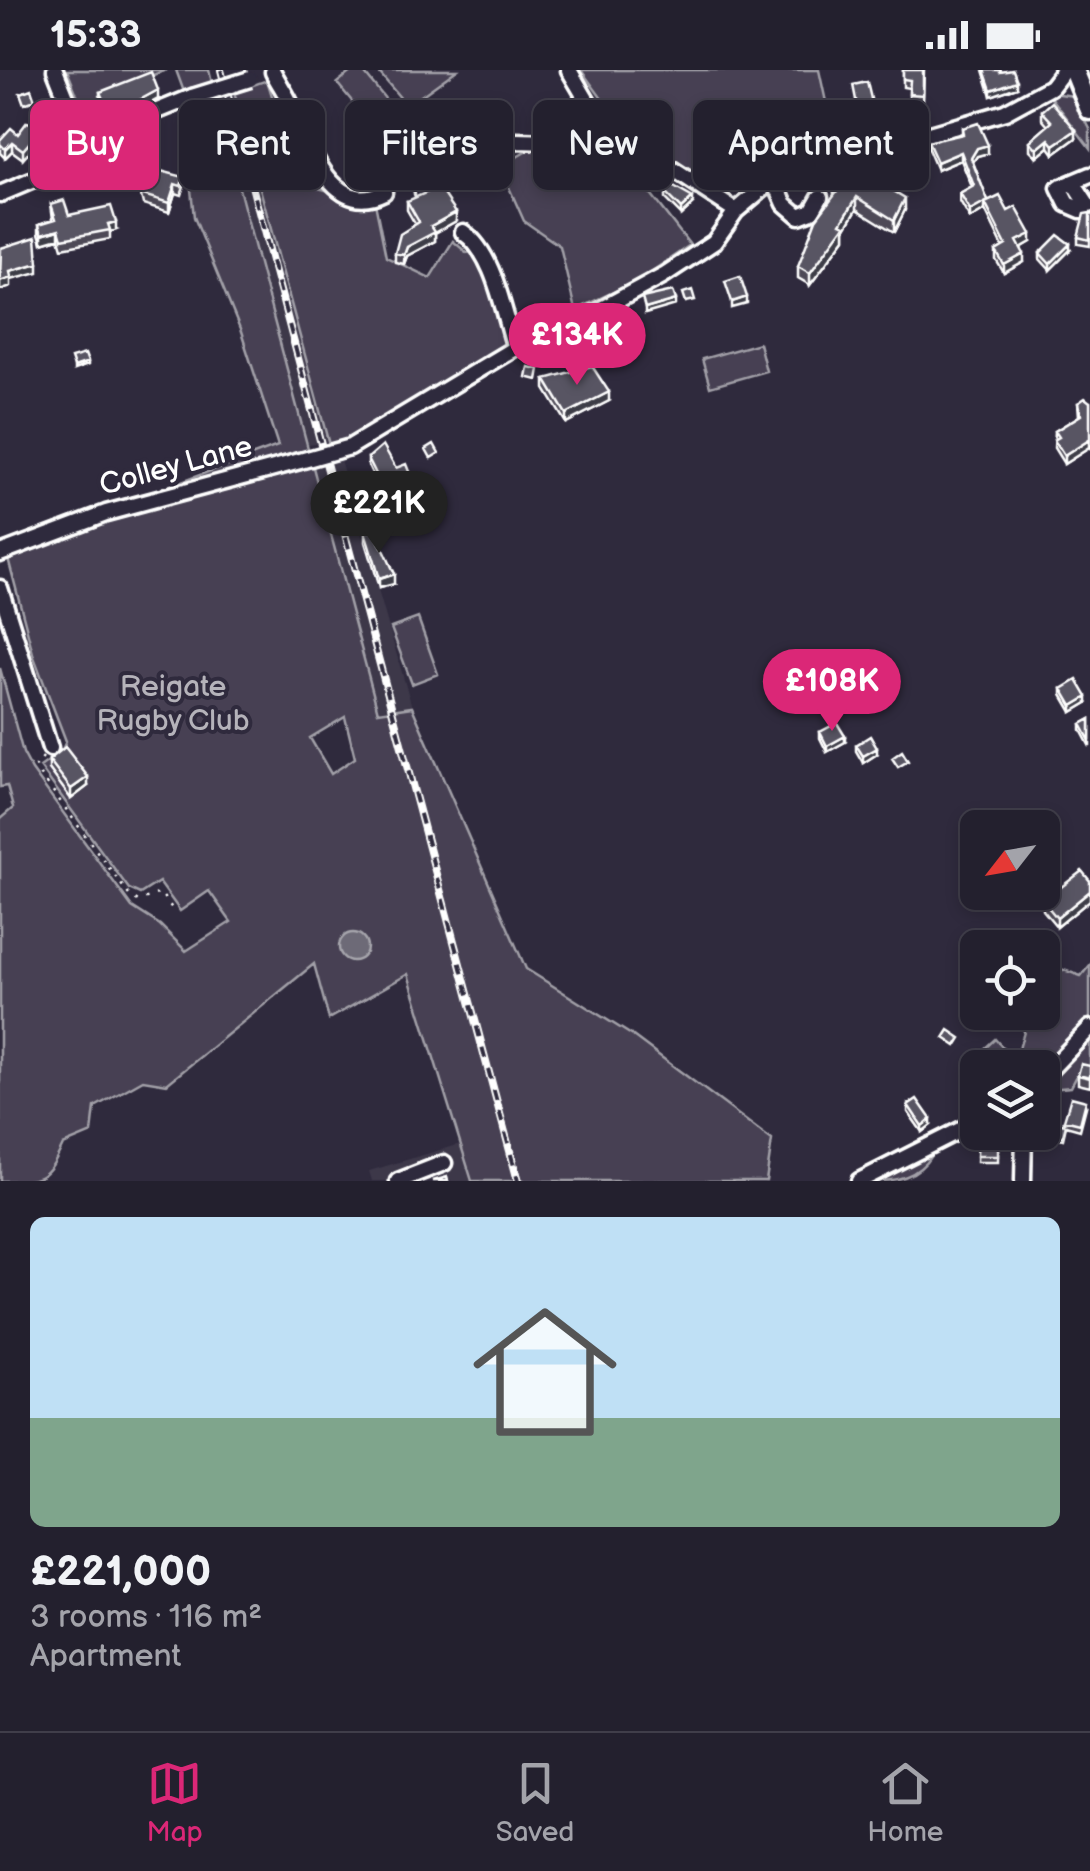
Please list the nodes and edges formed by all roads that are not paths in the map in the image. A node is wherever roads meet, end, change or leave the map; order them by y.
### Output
1 (55, 70) edge
2 (569, 70) edge
3 (1064, 70) edge
4 (1074, 70) edge
5 (276, 71) edge
6 (1052, 87) junction
7 (1081, 90) junction
8 (67, 100) edge
9 (587, 100) edge
10 (159, 110) edge
11 (1090, 110) edge
12 (929, 134) edge
13 (533, 143) edge
14 (673, 170) edge
15 (1090, 174) edge
16 (30, 181) edge
17 (1073, 183) dead end
18 (760, 190) edge
19 (779, 190) edge
20 (384, 192) dead end
21 (423, 192) edge
22 (0, 194) edge
23 (820, 198) dead end
24 (736, 211) junction
25 (463, 232) dead end
26 (515, 348) junction
27 (0, 553) edge
28 (0, 588) edge
29 (50, 748) road end
30 (1090, 1028) edge
31 (1060, 1059) edge
32 (960, 1129) edge
33 (1024, 1150) edge
34 (444, 1163) dead end
35 (398, 1181) edge
36 (859, 1181) edge
37 (1023, 1181) edge

1 - 8 street
2 - 9 street
3 - 6 street, Colley Lane
4 - 7 main road
5 - 10 street, bridge
5 - 20 street
6 - 7 street
6 - 12 street, Colley Lane
7 - 11 main road
13 - 21 street
14 - 24 street
15 - 17 street
16 - 22 street
18 - 24 street, Colley Lane
19 - 23 street
24 - 26 street, Colley Lane
25 - 26 street
26 - 27 street, Colley Lane, bridge
28 - 29 street
30 - 31 street
32 - 36 street
33 - 37 street
34 - 35 street

